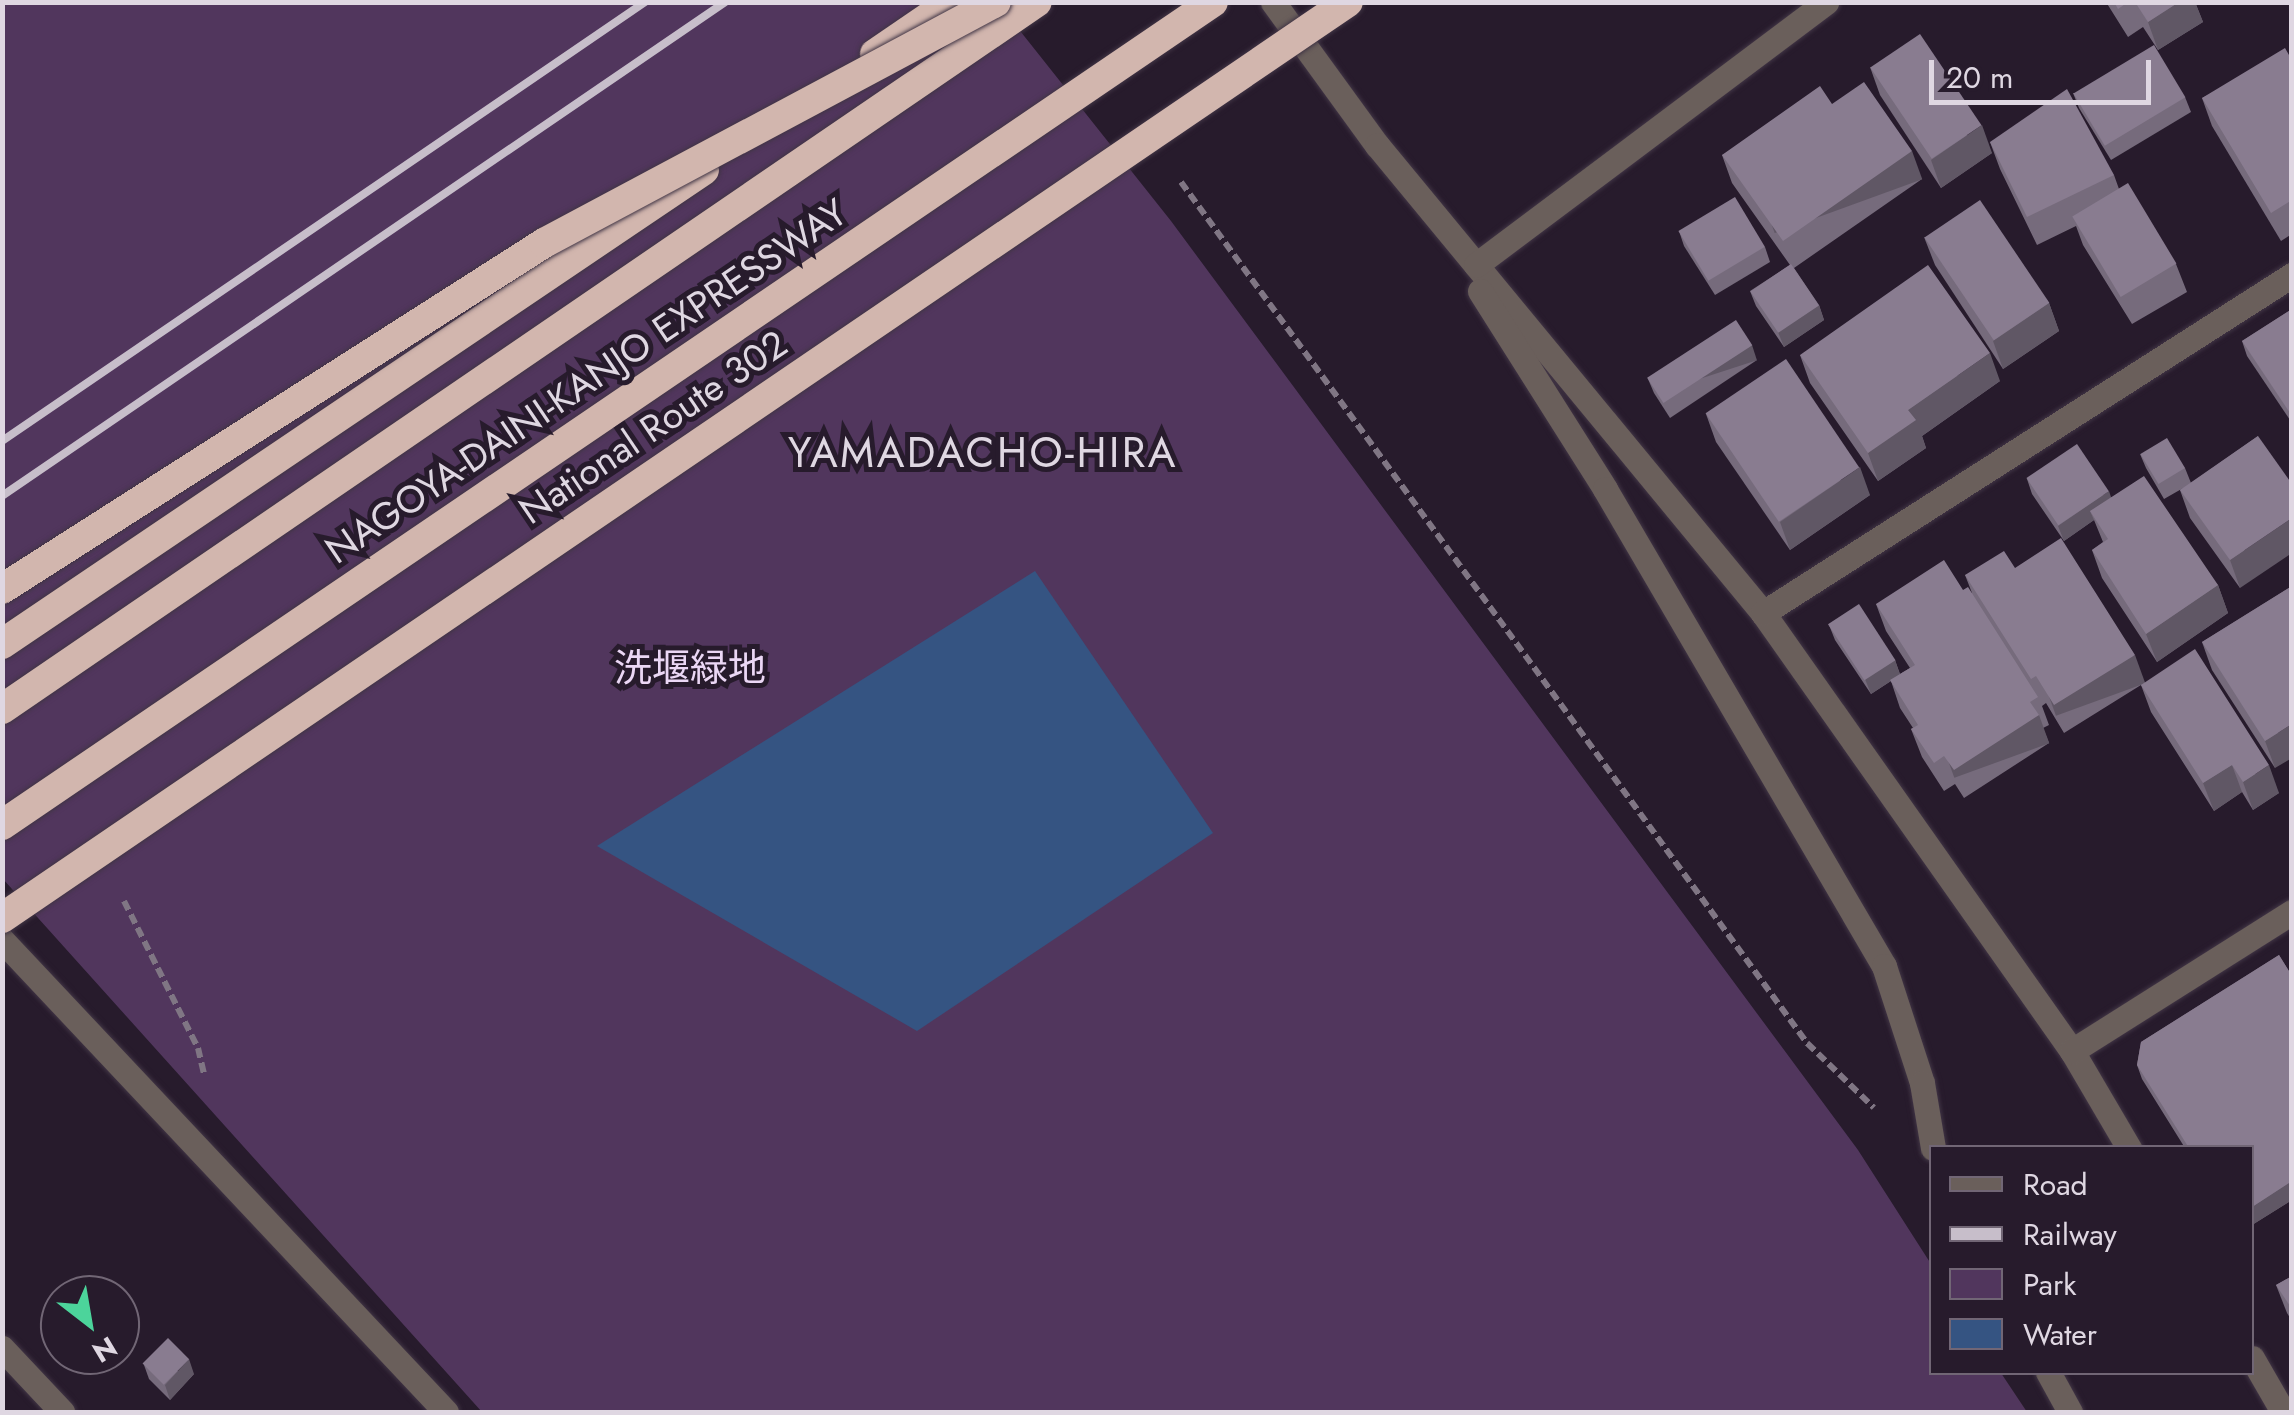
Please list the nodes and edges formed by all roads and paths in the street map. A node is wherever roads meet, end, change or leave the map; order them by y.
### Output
1 (951, 2) edge
2 (996, 2) edge
3 (1038, 2) edge
4 (1214, 2) edge
5 (1273, 2) edge
6 (1348, 2) edge
7 (1826, 2) edge
8 (1172, 171) dead end
9 (1424, 202) junction
10 (1476, 264) junction
11 (2292, 275) edge
12 (2, 589) edge
13 (1764, 613) junction
14 (2, 644) edge
15 (2, 709) edge
16 (2, 825) edge
17 (120, 892) dead end
18 (2292, 912) edge
19 (2, 918) edge
20 (2, 940) edge
21 (2072, 1051) junction
22 (206, 1086) dead end
23 (1876, 1111) dead end
24 (1932, 1145) edge
25 (2126, 1145) edge
26 (2, 1348) edge
27 (2254, 1361) edge
28 (2050, 1375) edge
29 (62, 1412) edge
30 (446, 1412) edge
31 (2070, 1412) edge
32 (2283, 1412) edge

1 - 14 highway, bridge
2 - 12 highway, bridge
3 - 15 highway, NAGOYA-DAINI-KANJO EXPRESSWAY
4 - 16 highway, NAGOYA-DAINI-KANJO EXPRESSWAY, bridge
5 - 9 street
6 - 19 highway, National Route 302, bridge
7 - 10 street
8 - 23 path
9 - 10 street
9 - 24 street
10 - 13 street
11 - 13 street
13 - 21 street
17 - 22 path
18 - 21 street
20 - 30 street
21 - 25 street
26 - 29 street
27 - 32 street
28 - 31 street

